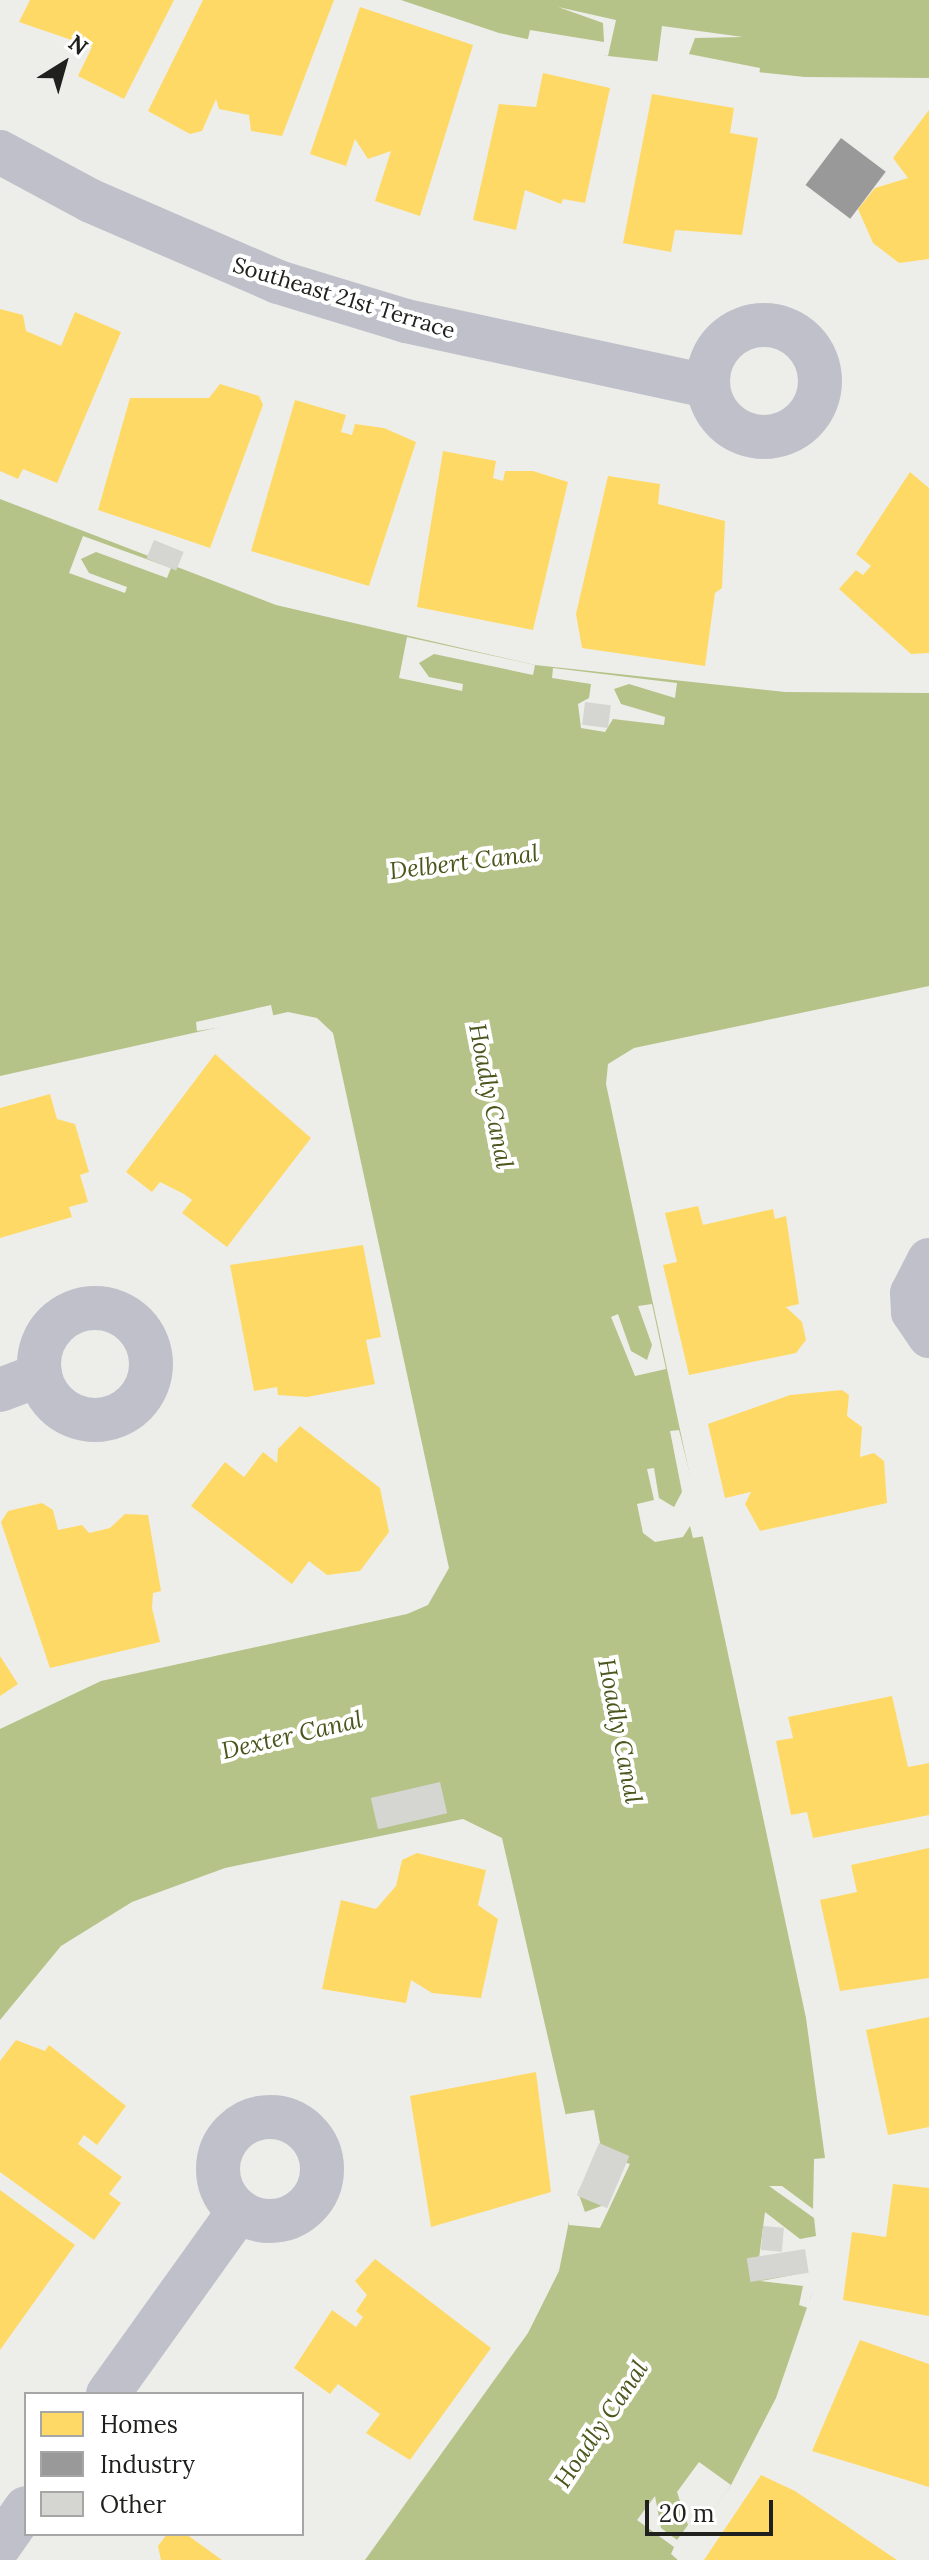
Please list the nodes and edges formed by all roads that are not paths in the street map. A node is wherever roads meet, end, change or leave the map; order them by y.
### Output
1 (0, 152) edge
2 (707, 386) dead end
3 (929, 1260) edge
4 (929, 1336) edge
5 (40, 1375) dead end
6 (0, 1390) edge
7 (239, 2211) dead end
8 (109, 2392) edge
9 (24, 2511) edge
10 (0, 2545) edge

1 - 2 street, Southeast 21st Terrace
3 - 4 street
5 - 6 street
7 - 8 street
9 - 10 street

